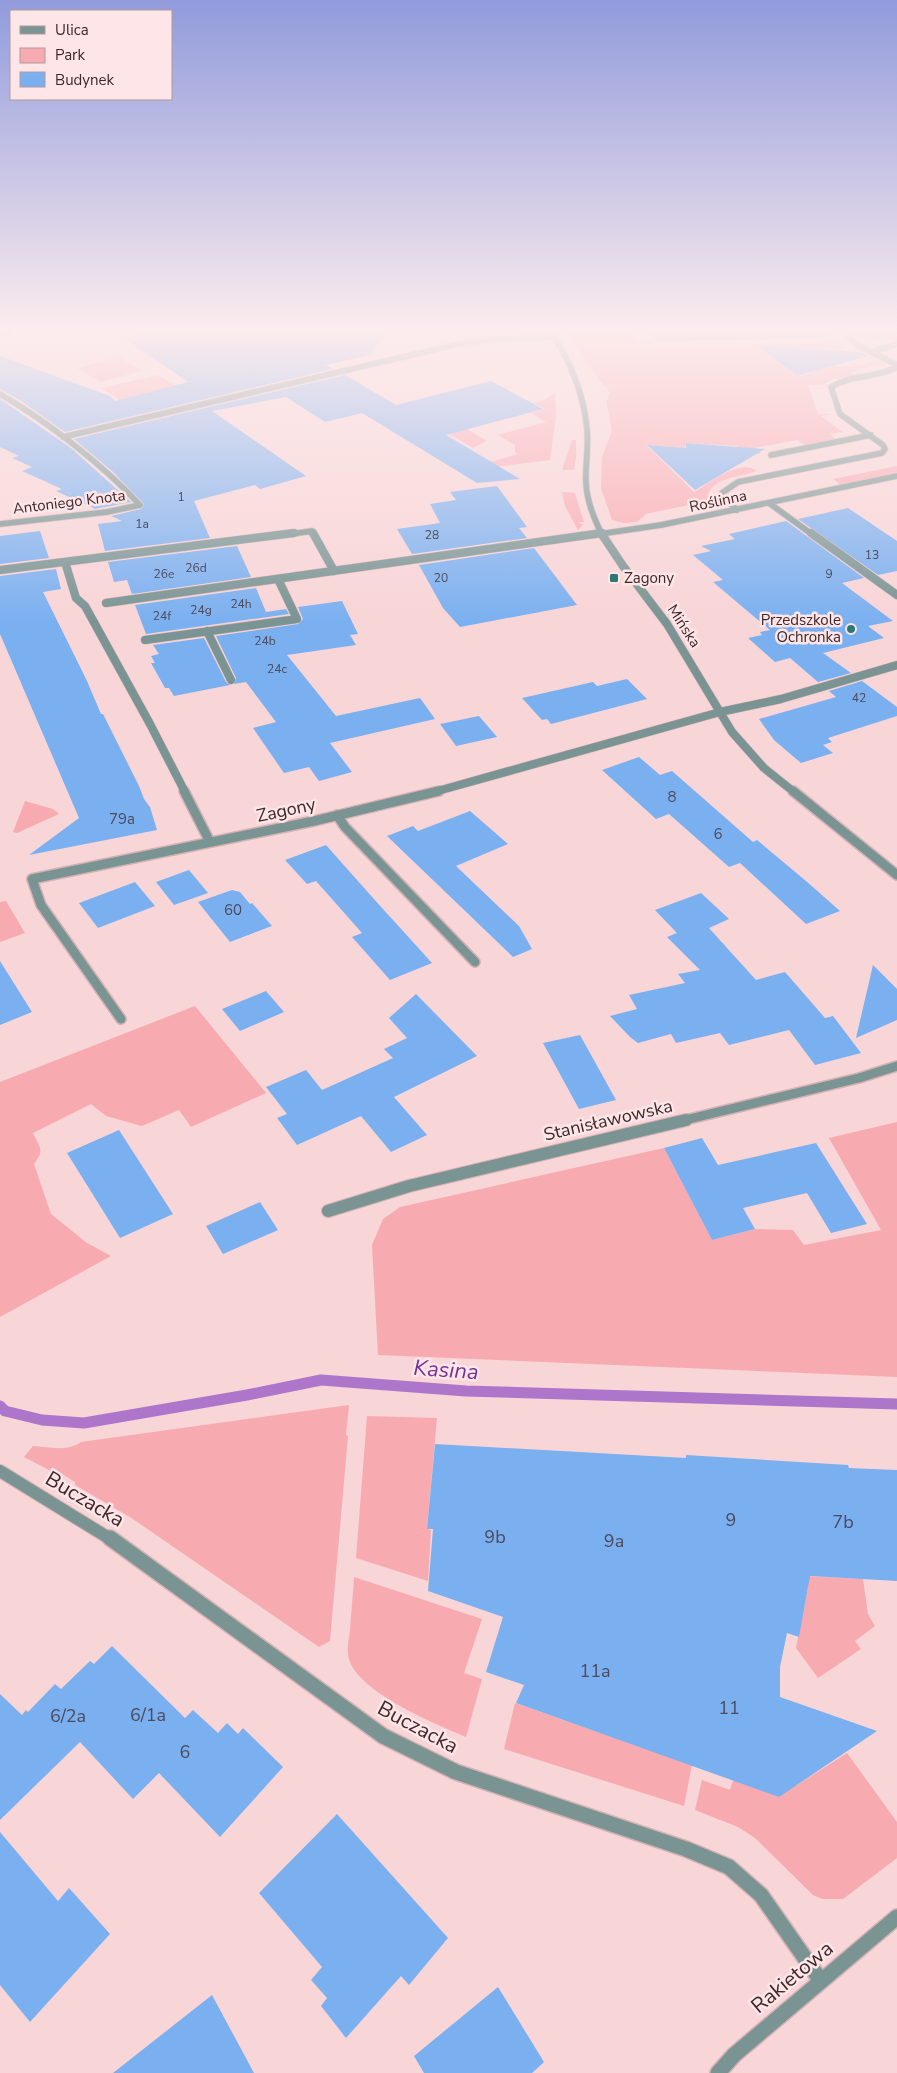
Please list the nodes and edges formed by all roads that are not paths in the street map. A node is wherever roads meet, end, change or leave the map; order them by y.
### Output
1 (51, 429) edge
2 (98, 429) edge
3 (587, 429) edge
4 (861, 429) edge
5 (871, 436) junction
6 (63, 437) junction
7 (771, 455) dead end
8 (897, 476) edge
9 (769, 503) junction
10 (737, 510) junction
11 (0, 524) edge
12 (601, 533) junction
13 (65, 562) junction
14 (0, 570) edge
15 (334, 571) junction
16 (278, 579) junction
17 (897, 595) edge
18 (106, 603) dead end
19 (207, 631) junction
20 (144, 640) dead end
21 (897, 665) edge
22 (230, 680) dead end
23 (720, 712) junction
24 (337, 816) junction
25 (210, 842) junction
26 (897, 875) edge
27 (475, 962) dead end
28 (121, 1019) dead end
29 (897, 1066) edge
30 (328, 1211) dead end
31 (0, 1471) edge
32 (897, 1917) edge
33 (821, 1982) junction
34 (718, 2073) edge

1 - 6 street
2 - 6 street
3 - 12 street, Mińska
4 - 5 street
5 - 7 street
5 - 10 street
6 - 11 street, Antoniego Knota
8 - 9 street, Roślinna
9 - 10 street, Roślinna
9 - 17 street
10 - 12 street, Roślinna
12 - 15 street, Roślinna
12 - 23 street, Mińska
13 - 14 street
13 - 15 street
13 - 25 street
15 - 16 street, Roślinna
16 - 18 street, Roślinna
16 - 19 street
19 - 20 street
19 - 22 street
21 - 23 street, Zagony
23 - 24 street, Zagony
23 - 26 street, Mińska
24 - 25 street, Zagony
24 - 27 street
25 - 28 street, Zagony
29 - 30 street, Stanisławowska
31 - 33 street, Buczacka
32 - 33 street, Rakietowa
33 - 34 street, Rakietowa

